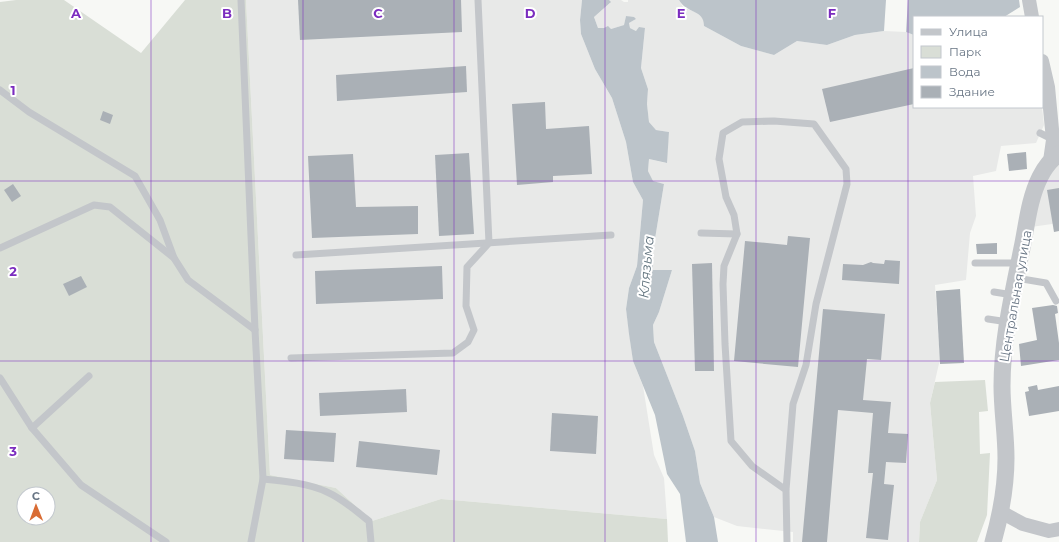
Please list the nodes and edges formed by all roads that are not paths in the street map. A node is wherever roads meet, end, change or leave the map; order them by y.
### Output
1 (241, 0) edge
2 (478, 0) edge
3 (1043, 65) edge
4 (0, 90) edge
5 (1040, 133) dead end
6 (1054, 152) edge
7 (701, 234) dead end
8 (737, 234) junction
9 (611, 235) dead end
10 (489, 243) junction
11 (0, 248) edge
12 (296, 255) dead end
13 (174, 258) junction
14 (975, 263) dead end
15 (1017, 271) junction
16 (994, 292) dead end
17 (1013, 295) junction
18 (1056, 301) dead end
19 (988, 319) dead end
20 (1008, 322) junction
21 (255, 330) junction
22 (291, 358) dead end
23 (89, 376) dead end
24 (0, 378) edge
25 (32, 428) junction
26 (263, 479) junction
27 (786, 490) junction
28 (1001, 512) junction
29 (1059, 529) edge
30 (166, 542) edge
31 (250, 542) edge
32 (371, 542) edge
33 (787, 542) edge
34 (993, 542) edge

1 - 21 lane
2 - 10 lane
3 - 6 street
4 - 13 lane
5 - 6 lane
6 - 15 street, Центральная улица
7 - 8 lane
8 - 27 lane
8 - 27 lane
9 - 10 lane
10 - 12 lane
10 - 22 lane
11 - 13 lane
13 - 21 lane
14 - 15 lane
15 - 17 street, Центральная улица
15 - 18 lane
16 - 17 lane
17 - 20 street, Центральная улица
19 - 20 lane
20 - 28 street, Центральная улица
21 - 26 lane
23 - 25 lane
24 - 25 lane
25 - 30 lane
26 - 31 lane
26 - 32 lane
27 - 33 lane
28 - 29 street
28 - 34 street, Центральная улица

